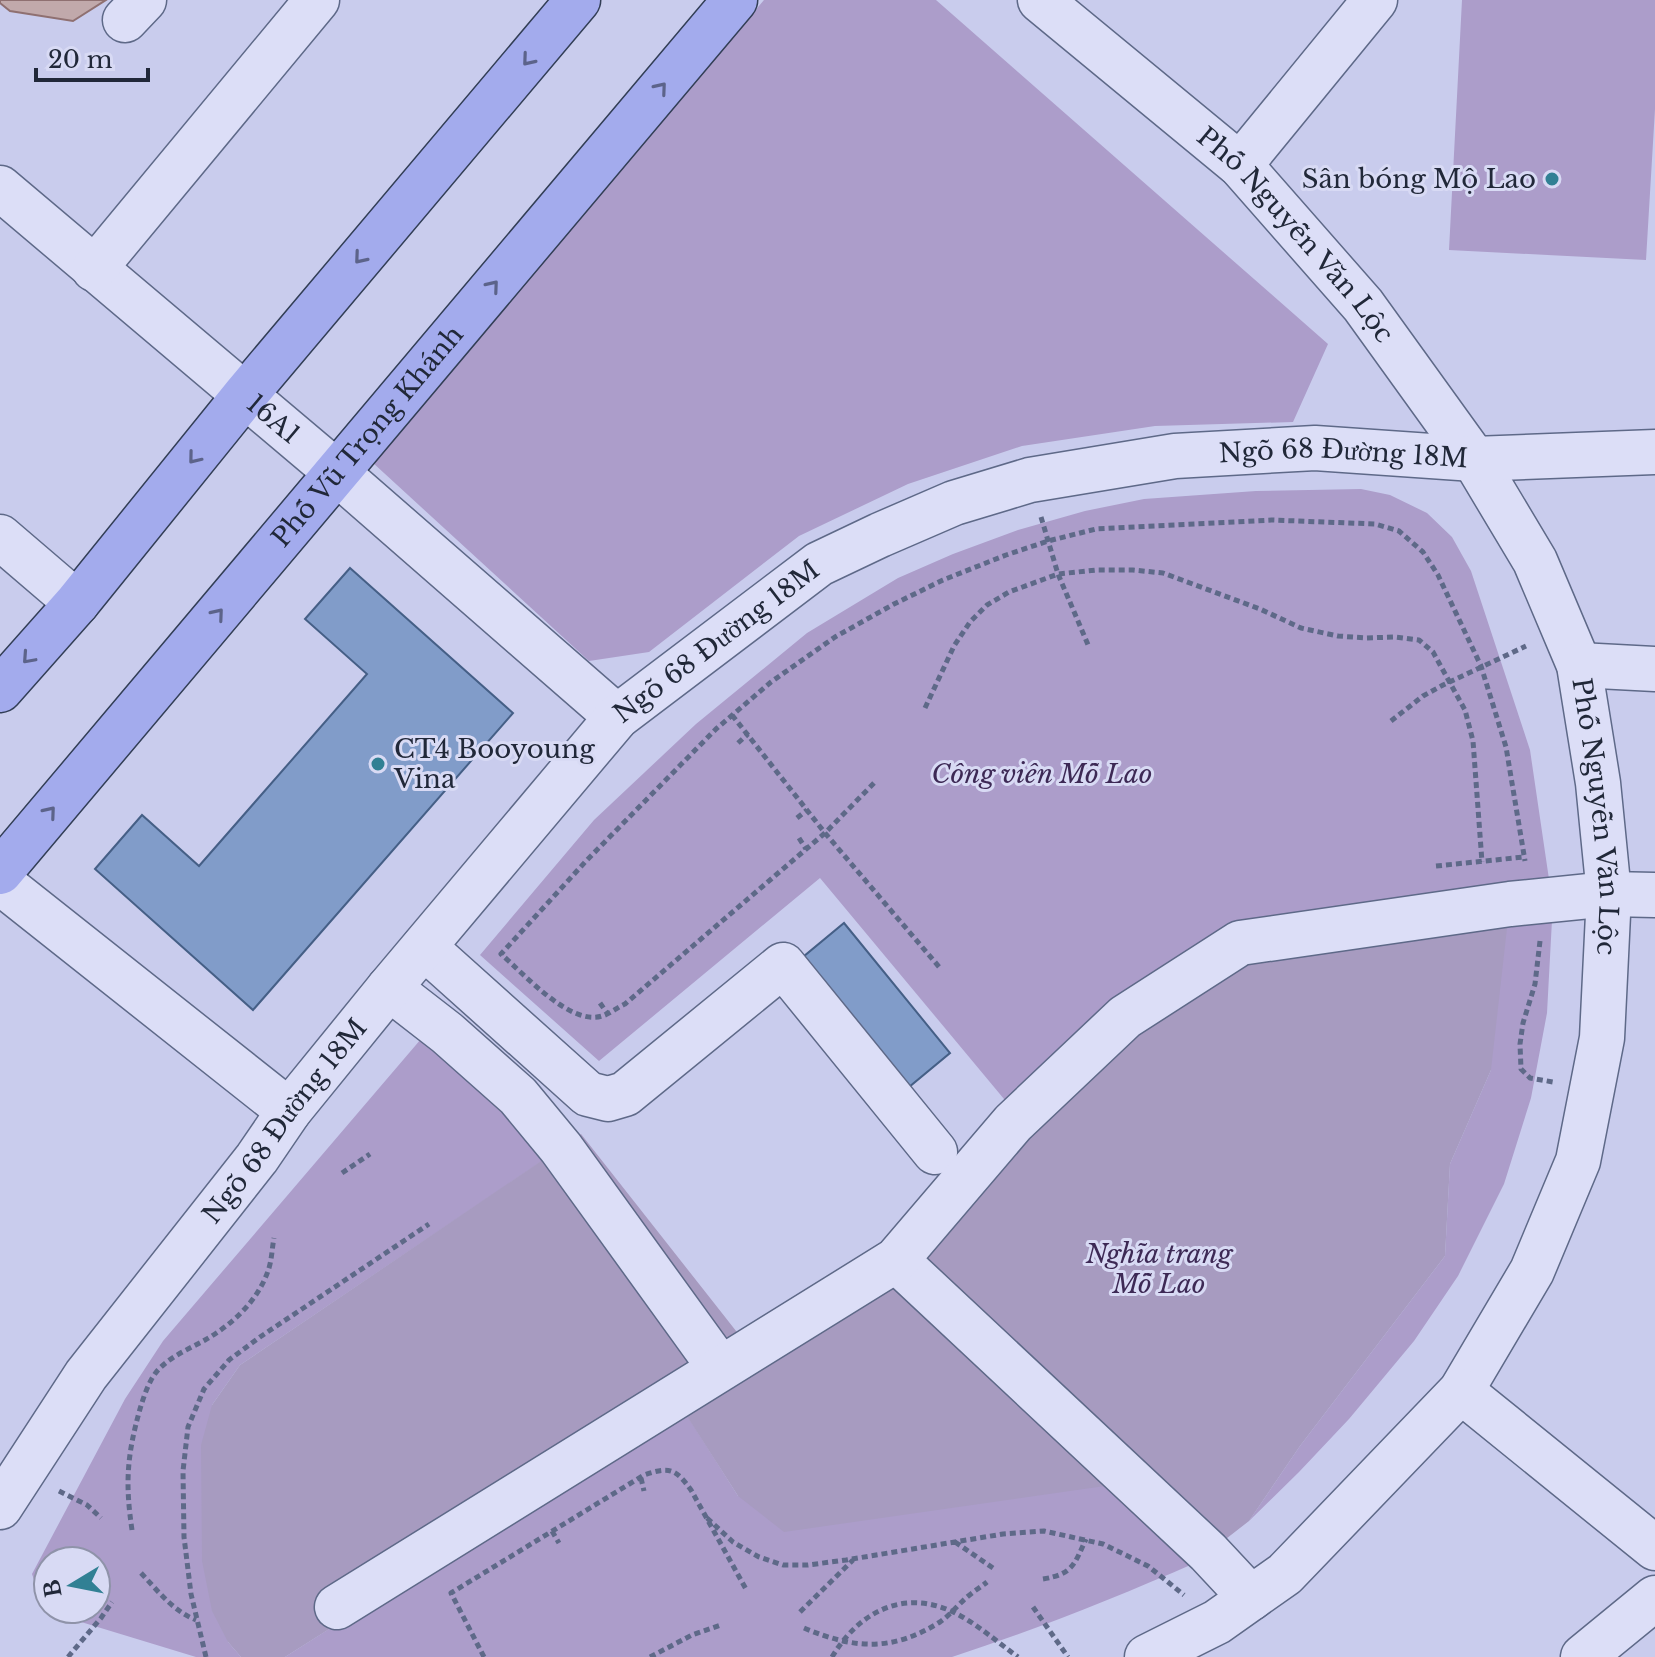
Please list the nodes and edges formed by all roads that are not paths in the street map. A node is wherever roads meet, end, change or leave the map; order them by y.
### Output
1 (317, 0) edge
2 (578, 0) edge
3 (735, 0) edge
4 (1040, 0) edge
5 (1375, 0) edge
6 (1240, 165) junction
7 (0, 188) edge
8 (94, 269) junction
9 (245, 395) junction
10 (1655, 452) edge
11 (1474, 459) junction
12 (336, 472) junction
13 (0, 537) edge
14 (77, 603) junction
15 (1571, 647) junction
16 (1655, 669) edge
17 (0, 690) edge
18 (617, 717) junction
19 (0, 872) edge
20 (0, 882) edge
21 (1609, 894) junction
22 (1655, 895) edge
23 (424, 947) junction
24 (389, 988) junction
25 (289, 1111) junction
26 (935, 1152) dead end
27 (896, 1260) junction
28 (720, 1368) junction
29 (1461, 1391) junction
30 (11, 1490) edge
31 (1655, 1548) edge
32 (1655, 1598) edge
33 (337, 1607) dead end
34 (1234, 1610) junction
35 (1147, 1657) edge
36 (1583, 1657) edge

1 - 8 street
2 -> 9 main road
12 -> 3 main road, Phố Vũ Trọng Khánh
4 - 6 street, Phố Nguyễn Văn Lộc
5 - 6 street
6 - 11 street, Phố Nguyễn Văn Lộc
7 - 8 street, 16A1
8 - 9 street, 16A1
9 - 12 street, 16A1
9 -> 14 main road
10 - 11 street, Ngõ 68 Đường 18M
11 - 15 street, Phố Nguyễn Văn Lộc
11 - 18 street, Ngõ 68 Đường 18M
12 - 18 street, 16A1
19 -> 12 main road, Phố Vũ Trọng Khánh
13 - 14 street
14 -> 17 main road
15 - 16 street
15 - 21 street, Phố Nguyễn Văn Lộc
18 - 23 street, Ngõ 68 Đường 18M
20 - 25 street
21 - 22 street
21 - 27 street
21 - 29 street, Phố Nguyễn Văn Lộc
23 - 24 street, Ngõ 68 Đường 18M
23 - 26 street
24 - 25 street, Ngõ 68 Đường 18M
24 - 28 street
25 - 30 street, Ngõ 68 Đường 18M
27 - 28 street
27 - 34 street
28 - 33 street
29 - 31 street
29 - 34 street, Phố Nguyễn Văn Lộc
32 - 36 street
34 - 35 street, Phố Nguyễn Văn Lộc

